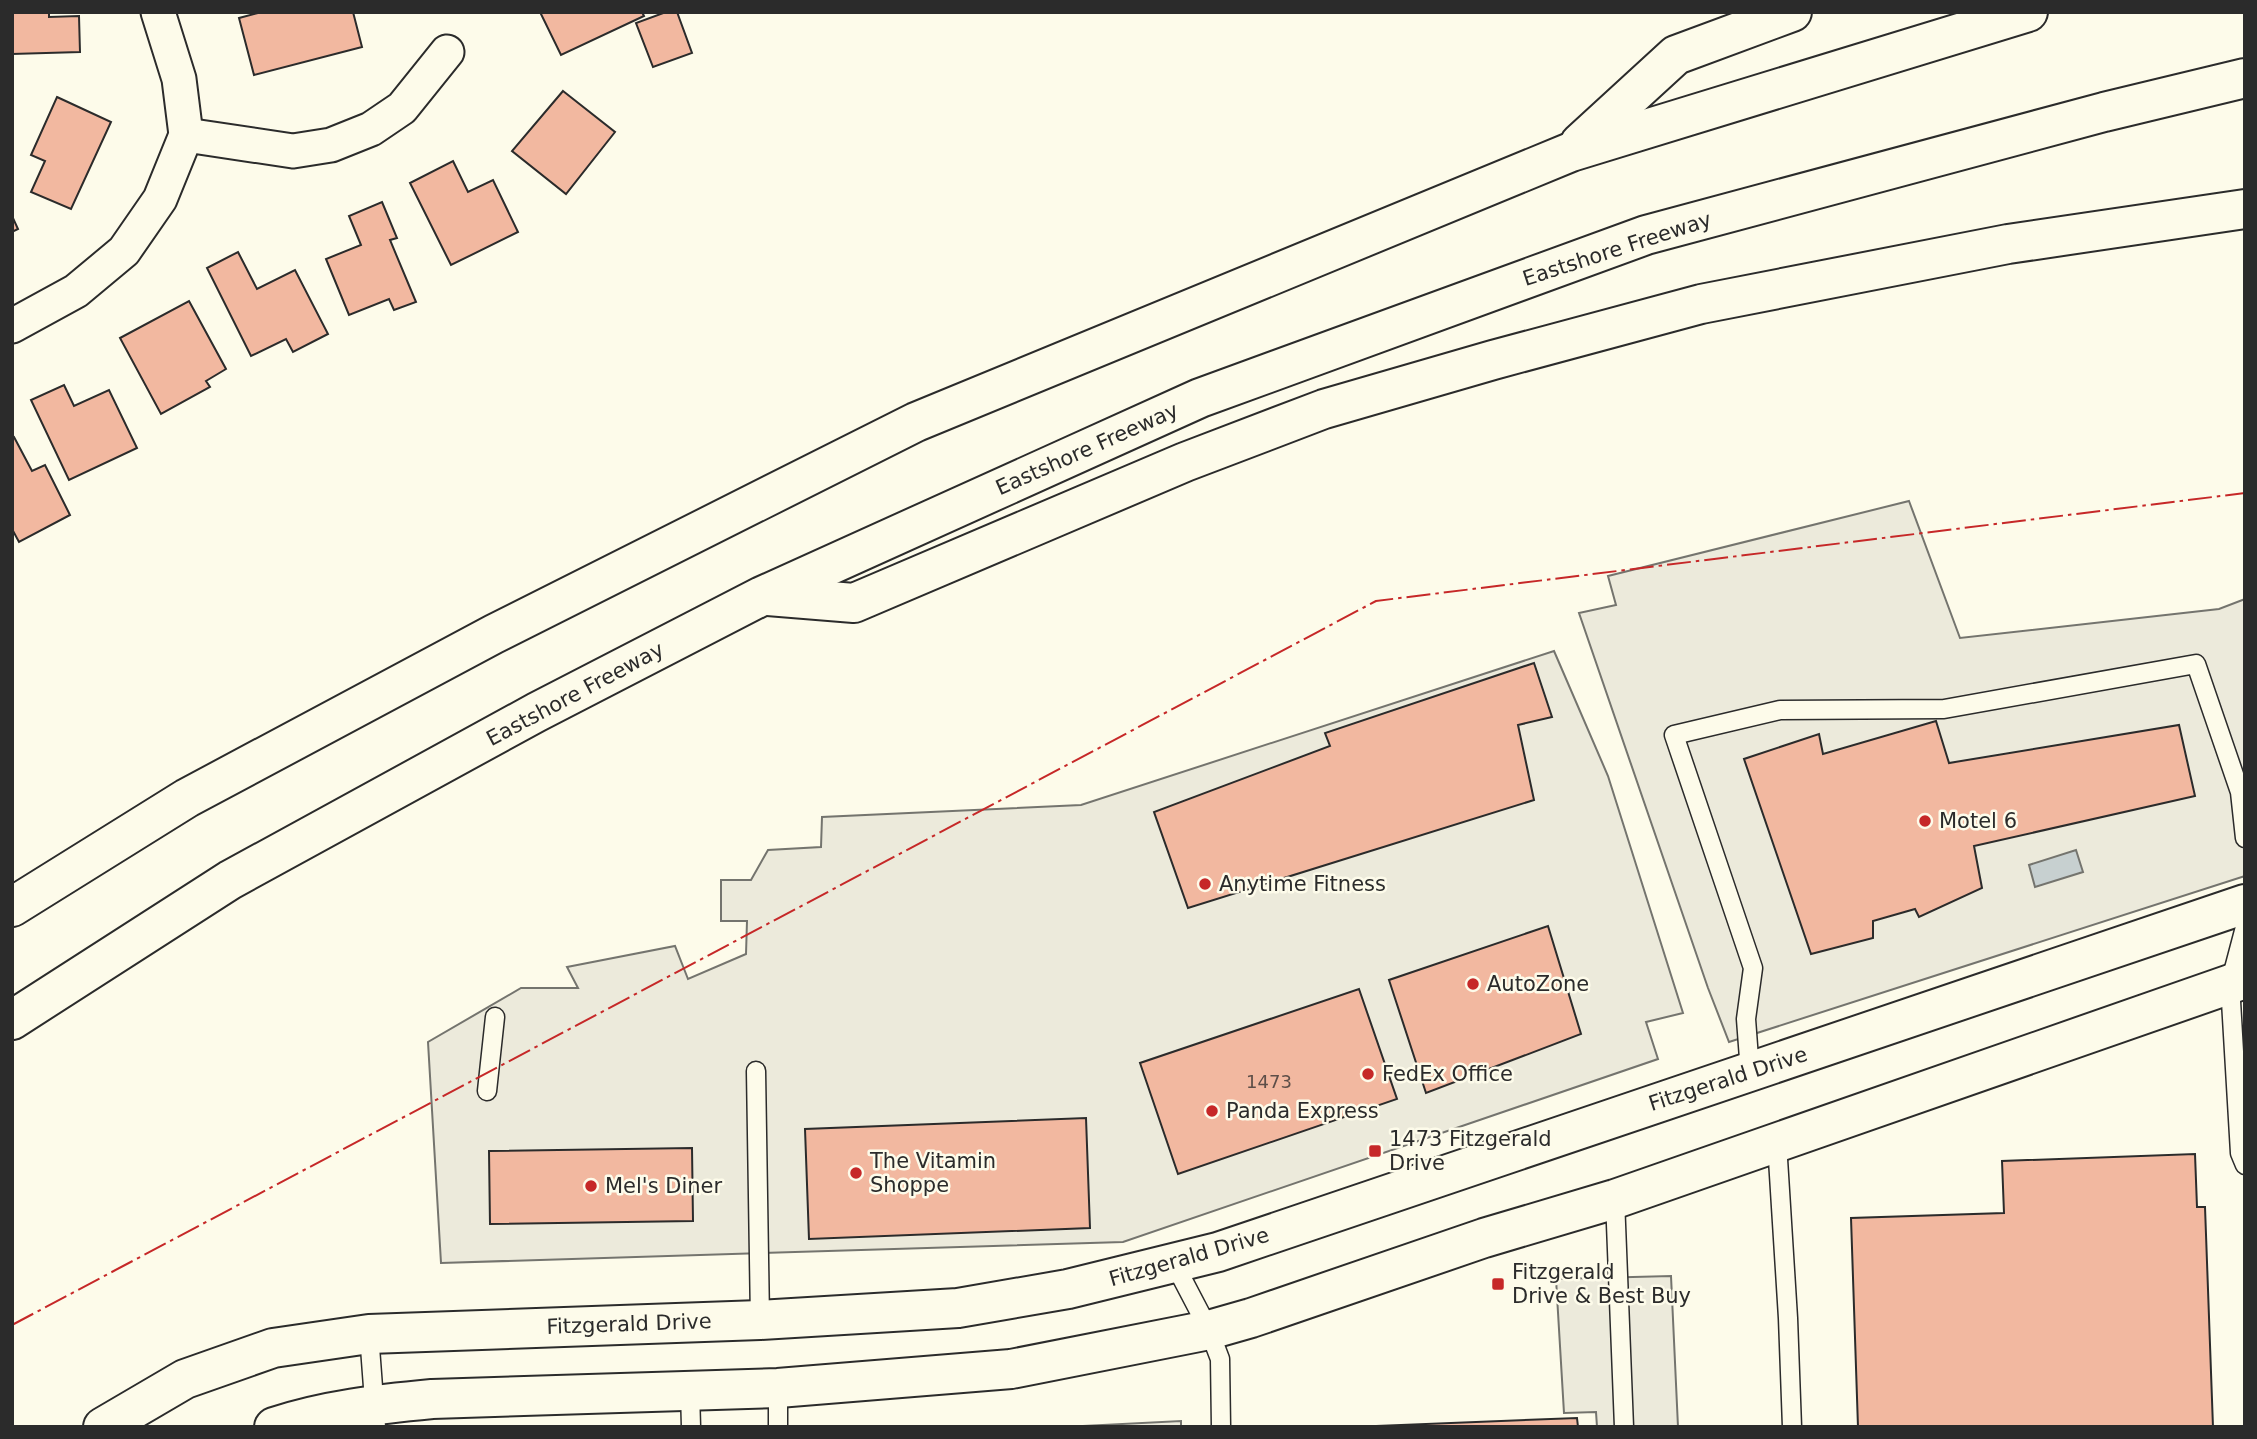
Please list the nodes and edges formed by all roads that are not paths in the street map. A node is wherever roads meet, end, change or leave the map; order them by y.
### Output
1 (158, 12) edge
2 (1792, 12) edge
3 (2028, 12) edge
4 (447, 52) dead end
5 (2245, 78) edge
6 (186, 135) junction
7 (1571, 152) junction
8 (2245, 209) edge
9 (12, 326) edge
10 (762, 596) junction
11 (2245, 838) edge
12 (2245, 904) edge
13 (12, 907) edge
14 (2245, 927) edge
15 (2237, 982) edge
16 (495, 1017) dead end
17 (12, 1020) edge
18 (756, 1071) dead end
19 (1750, 1072) junction
20 (487, 1091) dead end
21 (1777, 1143) junction
22 (2245, 1165) edge
23 (1615, 1199) junction
24 (1174, 1264) junction
25 (760, 1320) junction
26 (1209, 1330) junction
27 (369, 1334) junction
28 (778, 1388) junction
29 (690, 1409) edge
30 (375, 1416) edge
31 (103, 1427) edge
32 (274, 1427) edge
33 (778, 1427) edge
34 (1221, 1427) edge
35 (1624, 1427) edge
36 (1792, 1427) edge

1 - 6 street
2 - 7 main road
3 - 7 main road
4 - 6 street
5 - 10 main road, Eastshore Freeway
6 - 9 street
7 - 13 main road
8 - 10 main road
10 - 17 main road, Eastshore Freeway
11 - 19 lane
12 - 19 main road, Fitzgerald Drive
14 - 15 lane
15 - 21 main road
15 - 22 lane
16 - 20 lane
18 - 25 lane
19 - 24 main road, Fitzgerald Drive
21 - 23 main road
21 - 36 lane
23 - 26 main road
23 - 35 lane
24 - 25 main road, Fitzgerald Drive
24 - 26 lane
25 - 27 main road, Fitzgerald Drive
26 - 28 main road
26 - 34 lane
27 - 30 lane
27 - 31 main road, Fitzgerald Drive
28 - 29 main road
28 - 33 lane
29 - 30 main road
30 - 32 main road

